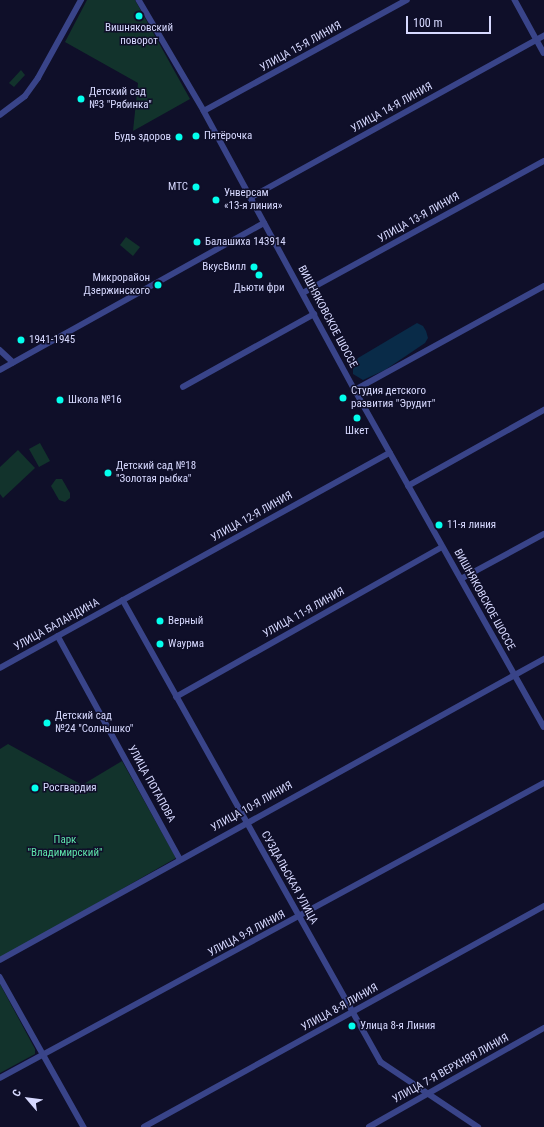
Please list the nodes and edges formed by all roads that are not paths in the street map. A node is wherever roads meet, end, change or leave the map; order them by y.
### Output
1 (81, 0) edge
2 (139, 0) edge
3 (408, 0) edge
4 (515, 0) edge
5 (544, 36) edge
6 (537, 40) junction
7 (544, 53) edge
8 (204, 111) junction
9 (0, 114) edge
10 (544, 161) edge
11 (250, 198) junction
12 (264, 223) junction
13 (544, 286) edge
14 (303, 293) junction
15 (314, 314) junction
16 (0, 350) edge
17 (14, 362) junction
18 (0, 370) edge
19 (183, 387) dead end
20 (355, 390) junction
21 (544, 410) edge
22 (390, 453) junction
23 (408, 486) junction
24 (544, 534) edge
25 (442, 547) junction
26 (461, 579) junction
27 (123, 600) junction
28 (58, 636) junction
29 (544, 659) edge
30 (0, 668) edge
31 (515, 675) junction
32 (176, 697) junction
33 (544, 727) edge
34 (544, 783) edge
35 (246, 822) junction
36 (180, 858) junction
37 (544, 906) edge
38 (299, 917) junction
39 (0, 960) edge
40 (0, 977) edge
41 (352, 1013) junction
42 (544, 1028) edge
43 (44, 1055) junction
44 (0, 1078) edge
45 (428, 1094) junction
46 (84, 1127) edge
47 (144, 1127) edge
48 (369, 1127) edge
49 (478, 1127) edge

1 - 9 street
2 - 8 street, ВИШНЯКОВСКОЕ ШОССЕ
3 - 8 street, УЛИЦА 15-Я ЛИНИЯ
4 - 6 street
5 - 6 street, УЛИЦА 14-Я ЛИНИЯ
6 - 7 street
6 - 11 street, УЛИЦА 14-Я ЛИНИЯ
8 - 11 street, ВИШНЯКОВСКОЕ ШОССЕ
10 - 14 street, УЛИЦА 13-Я ЛИНИЯ
11 - 12 street, ВИШНЯКОВСКОЕ ШОССЕ
12 - 14 street, ВИШНЯКОВСКОЕ ШОССЕ
12 - 17 street
13 - 20 street
14 - 15 street, ВИШНЯКОВСКОЕ ШОССЕ
15 - 19 street
15 - 20 street, ВИШНЯКОВСКОЕ ШОССЕ
16 - 17 street
17 - 18 street
20 - 22 street, ВИШНЯКОВСКОЕ ШОССЕ
21 - 23 street
22 - 23 street, ВИШНЯКОВСКОЕ ШОССЕ
22 - 27 street, УЛИЦА 12-Я ЛИНИЯ
23 - 25 street, ВИШНЯКОВСКОЕ ШОССЕ
24 - 26 street
25 - 26 street, ВИШНЯКОВСКОЕ ШОССЕ
25 - 32 street, УЛИЦА 11-Я ЛИНИЯ
26 - 31 street, ВИШНЯКОВСКОЕ ШОССЕ
27 - 28 street, УЛИЦА БАЛАНДИНА
27 - 32 street, СУЗДАЛЬСКАЯ УЛИЦА
28 - 30 street, УЛИЦА БАЛАНДИНА
28 - 36 street, УЛИЦА ПОТАПОВА
29 - 31 street
31 - 33 street, ВИШНЯКОВСКОЕ ШОССЕ
31 - 35 street, УЛИЦА 10-Я ЛИНИЯ
32 - 35 street, СУЗДАЛЬСКАЯ УЛИЦА
34 - 38 street, УЛИЦА 9-Я ЛИНИЯ
35 - 36 street, УЛИЦА 10-Я ЛИНИЯ
35 - 38 street, СУЗДАЛЬСКАЯ УЛИЦА
36 - 39 street, УЛИЦА 10-Я ЛИНИЯ
37 - 41 street, УЛИЦА 8-Я ЛИНИЯ
38 - 41 street, СУЗДАЛЬСКАЯ УЛИЦА
38 - 43 street, УЛИЦА 9-Я ЛИНИЯ
40 - 43 street
41 - 45 street, СУЗДАЛЬСКАЯ УЛИЦА
41 - 47 street, УЛИЦА 8-Я ЛИНИЯ
42 - 45 street, УЛИЦА 7-Я ВЕРХНЯЯ ЛИНИЯ
43 - 44 street, УЛИЦА 9-Я ЛИНИЯ
43 - 46 street
45 - 48 street, УЛИЦА 7-Я ВЕРХНЯЯ ЛИНИЯ
45 - 49 street, СУЗДАЛЬСКАЯ УЛИЦА

